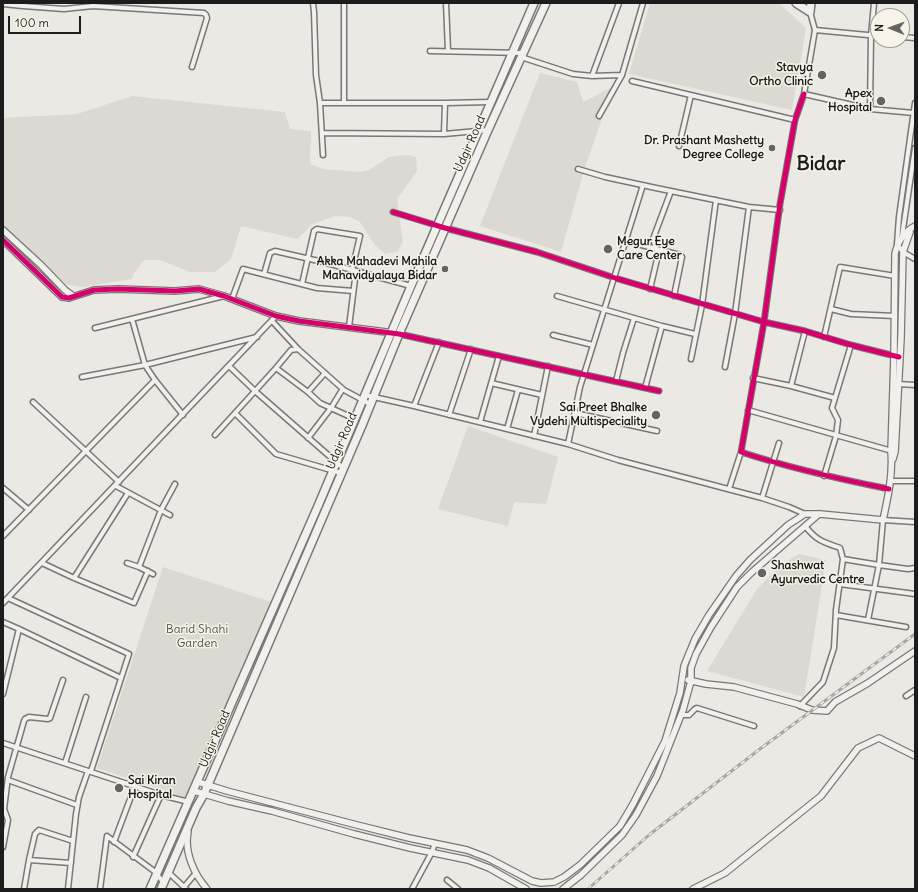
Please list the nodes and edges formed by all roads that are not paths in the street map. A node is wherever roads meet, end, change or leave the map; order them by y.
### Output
1 (313, 3) edge
2 (344, 3) edge
3 (446, 3) edge
4 (534, 3) edge
5 (546, 3) edge
6 (619, 3) edge
7 (643, 3) edge
8 (796, 3) edge
9 (811, 3) edge
10 (3, 4) edge
11 (23, 5) edge
12 (810, 12) junction
13 (814, 30) junction
14 (870, 36) edge
15 (871, 48) edge
16 (430, 51) dead end
17 (448, 51) junction
18 (512, 53) junction
19 (522, 55) junction
20 (192, 67) dead end
21 (622, 75) junction
22 (592, 76) junction
23 (632, 81) dead end
24 (804, 94) junction
25 (691, 95) junction
26 (491, 102) junction
27 (320, 103) junction
28 (344, 103) junction
29 (444, 103) junction
30 (915, 103) edge
31 (870, 109) junction
32 (914, 113) edge
33 (599, 116) dead end
34 (795, 120) junction
35 (479, 130) junction
36 (488, 130) junction
37 (322, 133) junction
38 (444, 134) junction
39 (679, 146) dead end
40 (915, 148) edge
41 (323, 155) dead end
42 (578, 169) dead end
43 (643, 186) junction
44 (671, 191) junction
45 (716, 200) junction
46 (749, 207) junction
47 (780, 210) junction
48 (393, 212) dead end
49 (437, 225) junction
50 (913, 227) edge
51 (445, 228) junction
52 (3, 230) edge
53 (902, 238) junction
54 (3, 240) edge
55 (626, 241) junction
56 (897, 244) junction
57 (906, 245) junction
58 (656, 249) junction
59 (903, 252) junction
60 (308, 259) junction
61 (915, 259) edge
62 (354, 271) junction
63 (264, 274) junction
64 (895, 276) junction
65 (615, 278) junction
66 (302, 284) junction
67 (411, 286) junction
68 (650, 289) junction
69 (353, 292) junction
70 (73, 296) junction
71 (224, 296) junction
72 (557, 296) dead end
73 (674, 296) junction
74 (232, 299) junction
75 (702, 305) junction
76 (831, 308) junction
77 (604, 310) junction
78 (735, 314) junction
79 (276, 316) junction
80 (895, 316) junction
81 (634, 318) junction
82 (132, 319) junction
83 (272, 321) junction
84 (764, 322) junction
85 (662, 326) junction
86 (349, 327) junction
87 (95, 328) dead end
88 (806, 331) junction
89 (395, 333) junction
90 (696, 334) junction
91 (553, 335) dead end
92 (257, 337) junction
93 (824, 337) junction
94 (439, 342) junction
95 (593, 345) junction
96 (851, 345) junction
97 (298, 349) junction
98 (470, 349) junction
99 (499, 356) junction
100 (897, 356) junction
101 (691, 359) dead end
102 (145, 365) junction
103 (229, 366) junction
104 (548, 366) junction
105 (725, 367) dead end
106 (276, 368) junction
107 (325, 374) junction
108 (584, 374) junction
109 (82, 377) dead end
110 (754, 378) junction
111 (155, 380) junction
112 (616, 381) junction
113 (491, 383) junction
114 (898, 384) junction
115 (915, 384) edge
116 (791, 386) junction
117 (645, 388) junction
118 (342, 390) junction
119 (518, 390) junction
120 (255, 391) junction
121 (659, 391) dead end
122 (308, 392) junction
123 (542, 395) junction
124 (373, 396) junction
125 (364, 398) junction
126 (835, 398) junction
127 (33, 402) dead end
128 (370, 404) junction
129 (414, 406) junction
130 (331, 408) junction
131 (748, 410) junction
132 (235, 413) junction
133 (575, 413) junction
134 (183, 415) junction
135 (449, 415) junction
136 (355, 419) junction
137 (480, 422) junction
138 (507, 429) junction
139 (657, 431) dead end
140 (215, 435) dead end
141 (534, 436) junction
142 (836, 436) junction
143 (308, 438) junction
144 (779, 443) dead end
145 (568, 444) junction
146 (893, 451) junction
147 (85, 452) junction
148 (741, 452) junction
149 (336, 462) junction
150 (773, 463) junction
151 (333, 471) junction
152 (342, 471) junction
153 (824, 476) junction
154 (890, 481) junction
155 (915, 481) edge
156 (117, 484) junction
157 (175, 484) dead end
158 (3, 488) edge
159 (729, 489) junction
160 (889, 489) junction
161 (128, 493) junction
162 (762, 498) junction
163 (29, 510) junction
164 (161, 510) junction
165 (805, 514) junction
166 (820, 514) junction
167 (170, 515) dead end
168 (883, 520) junction
169 (915, 522) edge
170 (805, 526) junction
171 (3, 536) edge
172 (844, 559) junction
173 (42, 563) junction
174 (127, 563) dead end
175 (879, 565) junction
176 (139, 567) junction
177 (915, 568) edge
178 (148, 572) junction
179 (153, 574) dead end
180 (74, 578) junction
181 (840, 584) junction
182 (873, 588) junction
183 (915, 594) edge
184 (8, 598) junction
185 (3, 603) edge
186 (836, 615) junction
187 (868, 620) junction
188 (3, 622) edge
189 (906, 627) dead end
190 (19, 629) junction
191 (915, 651) edge
192 (121, 678) junction
193 (682, 679) junction
194 (63, 680) dead end
195 (691, 681) junction
196 (915, 690) edge
197 (3, 694) edge
198 (906, 696) dead end
199 (86, 697) dead end
200 (800, 706) junction
201 (681, 715) junction
202 (754, 726) dead end
203 (3, 743) edge
204 (16, 748) junction
205 (915, 756) edge
206 (65, 763) junction
207 (90, 771) junction
208 (8, 780) junction
209 (198, 782) junction
210 (207, 785) junction
211 (135, 786) junction
212 (194, 791) junction
213 (204, 794) junction
214 (161, 795) junction
215 (189, 802) junction
216 (77, 805) junction
217 (189, 826) junction
218 (73, 841) junction
219 (114, 842) junction
220 (435, 842) junction
221 (3, 847) edge
222 (432, 852) junction
223 (133, 857) junction
224 (29, 860) junction
225 (71, 863) junction
226 (168, 872) junction
227 (157, 874) junction
228 (196, 874) junction
229 (447, 880) dead end
230 (162, 886) edge
231 (541, 886) edge
232 (185, 888) edge
233 (24, 889) edge
234 (68, 889) edge
235 (100, 889) edge
236 (150, 889) edge
237 (206, 889) edge
238 (412, 889) edge
239 (458, 889) edge
240 (526, 889) edge
241 (563, 889) edge
242 (693, 889) edge

1 - 27 street
2 - 28 street
3 - 17 street
4 - 18 highway, Udgir Road
5 - 19 highway, Udgir Road
6 - 22 street
7 - 21 street
8 - 12 highway
9 - 12 highway
10 - 11 street
11 - 20 street
12 - 13 street
13 - 14 street
13 - 24 street
15 - 31 street
16 - 17 street
17 - 18 street
18 - 19 street
18 - 26 highway, Udgir Road
19 - 22 street
19 - 36 highway, Udgir Road
21 - 22 street
21 - 33 street
23 - 25 street
24 - 31 street
24 - 34 street
25 - 34 street
25 - 39 street
26 - 29 street
26 - 35 highway, Udgir Road
27 - 28 street
27 - 37 street
28 - 29 street
29 - 38 street
30 - 32 street
31 - 32 street
32 - 56 street
34 - 47 street
35 - 36 street
35 - 38 street
35 - 49 highway, Udgir Road
36 - 51 highway, Udgir Road
37 - 38 street
37 - 41 street
40 - 53 street
42 - 43 street
43 - 44 street
43 - 55 street
44 - 45 street
44 - 58 street
45 - 46 street
45 - 75 street
46 - 47 street
46 - 78 street
47 - 84 street
48 - 49 street
49 - 51 street
49 - 67 highway, Udgir Road
50 - 53 main road
50 - 57 main road
51 - 65 street
51 - 89 highway, Udgir Road
52 - 70 main road
53 - 56 main road
53 - 57 street
54 - 70 main road
55 - 58 street
55 - 65 street
56 - 59 street
56 - 64 main road
57 - 59 main road
58 - 68 street
58 - 73 street
59 - 61 street
59 - 100 main road
60 - 62 street
60 - 62 street
60 - 63 street
60 - 66 street
62 - 67 street
62 - 69 street
63 - 66 street
63 - 74 street
64 - 76 street
64 - 80 main road
65 - 68 street
65 - 77 street
66 - 69 street
67 - 89 highway, Udgir Road
68 - 73 street
69 - 86 street
70 - 71 main road
71 - 74 main road
71 - 82 street
72 - 77 street
73 - 75 street
74 - 79 main road
75 - 78 street
75 - 90 street
76 - 80 street
76 - 93 street
77 - 81 street
77 - 95 street
78 - 84 street
78 - 105 street
79 - 83 street
79 - 86 main road
80 - 100 main road
81 - 85 street
81 - 112 street
82 - 87 street
82 - 102 street
83 - 92 street
83 - 97 street
84 - 88 street
84 - 110 street
85 - 90 street
85 - 117 street
86 - 89 main road
88 - 93 street
88 - 116 street
89 - 94 street
89 - 124 highway, Udgir Road
89 - 125 highway, Udgir Road
90 - 101 street
91 - 95 street
92 - 102 street
92 - 103 street
93 - 96 street
94 - 98 street
94 - 129 street
95 - 108 street
96 - 100 street
96 - 126 street
97 - 106 street
97 - 107 street
98 - 99 street
98 - 135 street
99 - 104 street
99 - 113 street
100 - 114 main road
100 - 146 main road
102 - 109 street
102 - 111 street
103 - 120 street
103 - 134 street
104 - 108 street
104 - 123 street
106 - 120 street
106 - 122 street
107 - 118 street
107 - 122 street
108 - 112 street
108 - 133 street
110 - 116 street
110 - 131 street
111 - 134 street
111 - 147 street
112 - 117 street
113 - 119 street
113 - 137 street
114 - 115 street
114 - 146 main road
116 - 126 street
117 - 121 street
118 - 125 street
118 - 130 street
119 - 123 street
119 - 138 street
120 - 132 street
120 - 143 street
122 - 130 street
123 - 141 street
124 - 125 street
124 - 128 highway, Udgir Road
124 - 129 street
125 - 128 street
125 - 136 highway, Udgir Road
126 - 142 street
127 - 147 street
128 - 152 highway, Udgir Road
129 - 135 street
130 - 136 street
130 - 143 street
131 - 142 street
131 - 148 street
132 - 140 street
132 - 151 street
133 - 139 street
133 - 145 street
134 - 156 street
135 - 137 street
136 - 149 highway, Udgir Road
137 - 138 street
138 - 141 street
141 - 145 street
142 - 146 street
142 - 153 street
143 - 149 street
144 - 150 street
145 - 159 street
146 - 154 main road
147 - 156 street
147 - 163 street
148 - 150 street
148 - 159 street
149 - 151 highway, Udgir Road
149 - 152 street
150 - 153 street
150 - 162 street
151 - 152 street
151 - 209 highway, Udgir Road
152 - 210 highway, Udgir Road
153 - 160 street
154 - 155 street
154 - 160 main road
156 - 161 street
156 - 173 street
157 - 164 street
158 - 163 street
159 - 162 street
160 - 168 main road
161 - 164 street
161 - 180 street
162 - 165 street
163 - 171 street
164 - 167 street
164 - 176 street
165 - 166 main road
165 - 193 main road
166 - 168 main road
166 - 170 main road
168 - 169 street
168 - 175 street
170 - 172 street
170 - 195 main road
172 - 175 street
172 - 181 street
173 - 180 street
173 - 184 street
174 - 176 street
175 - 177 street
175 - 182 street
176 - 178 street
178 - 179 street
178 - 180 street
181 - 182 street
181 - 186 street
182 - 183 street
182 - 187 street
184 - 185 street
184 - 192 street
186 - 187 street
186 - 200 street
187 - 189 street
188 - 190 street
190 - 192 street
190 - 197 street
191 - 200 main road
192 - 207 street
193 - 195 main road
193 - 231 main road
194 - 204 street
195 - 200 main road
195 - 201 main road
196 - 198 street
199 - 206 street
201 - 202 street
201 - 241 main road
203 - 204 street
204 - 206 street
204 - 208 street
205 - 242 main road
206 - 207 street
207 - 211 street
207 - 216 street
208 - 216 street
208 - 221 street
209 - 210 main road
209 - 212 highway, Udgir Road
210 - 213 highway, Udgir Road
210 - 220 main road
211 - 214 street
211 - 219 street
212 - 213 main road
212 - 215 highway, Udgir Road
213 - 217 highway, Udgir Road
213 - 222 main road
214 - 215 street
214 - 223 street
215 - 227 highway, Udgir Road
216 - 218 street
217 - 226 highway, Udgir Road
217 - 228 main road
218 - 224 street
218 - 225 street
219 - 223 street
219 - 235 street
220 - 222 street
220 - 231 main road
222 - 238 street
222 - 240 main road
223 - 227 street
224 - 225 street
224 - 233 street
225 - 234 street
226 - 230 highway, Udgir Road
226 - 232 street
227 - 230 street
227 - 236 highway, Udgir Road
228 - 232 street
228 - 237 main road
229 - 239 street

